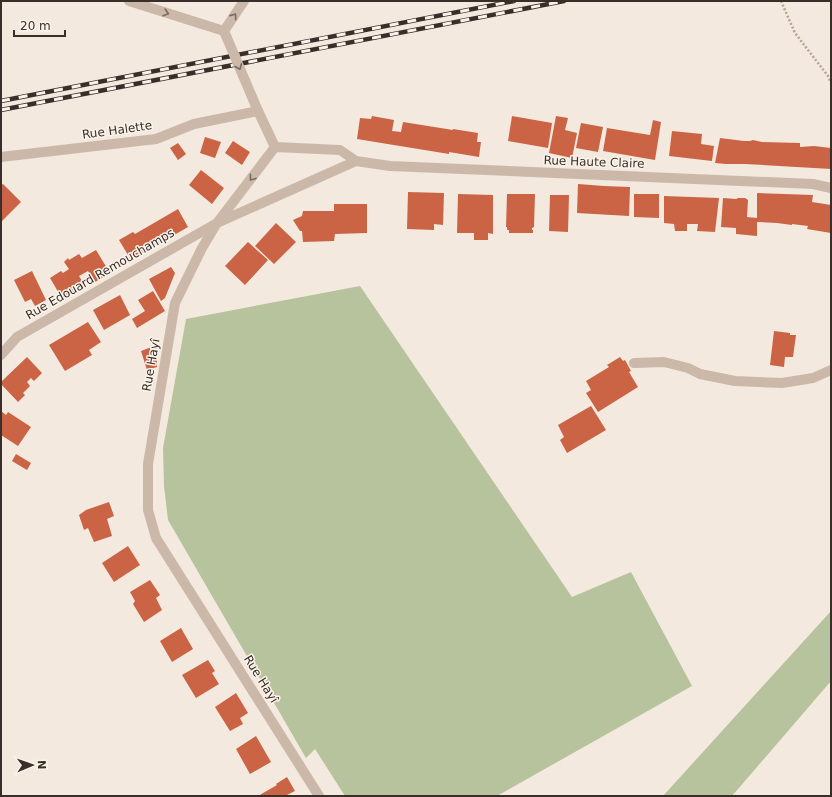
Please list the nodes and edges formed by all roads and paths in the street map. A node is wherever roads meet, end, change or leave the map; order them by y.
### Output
1 (129, 1) edge
2 (244, 1) edge
3 (781, 1) edge
4 (224, 31) junction
5 (831, 83) edge
6 (258, 111) junction
7 (275, 147) junction
8 (1, 157) edge
9 (356, 161) junction
10 (831, 188) edge
11 (217, 223) junction
12 (1, 355) edge
13 (634, 363) dead end
14 (831, 370) edge
15 (319, 796) edge

1 -> 4 street
4 -> 2 street
3 - 5 path
4 -> 6 street, bridge
6 - 7 street
6 - 8 street, Rue Halette
7 - 9 street
7 -> 11 street, Rue Hayî
9 - 10 street, Rue Haute Claire
9 - 11 street, Rue Edouard Remouchamps
11 - 12 street, Rue Edouard Remouchamps
11 - 15 street, Rue Hayî
13 - 14 street

